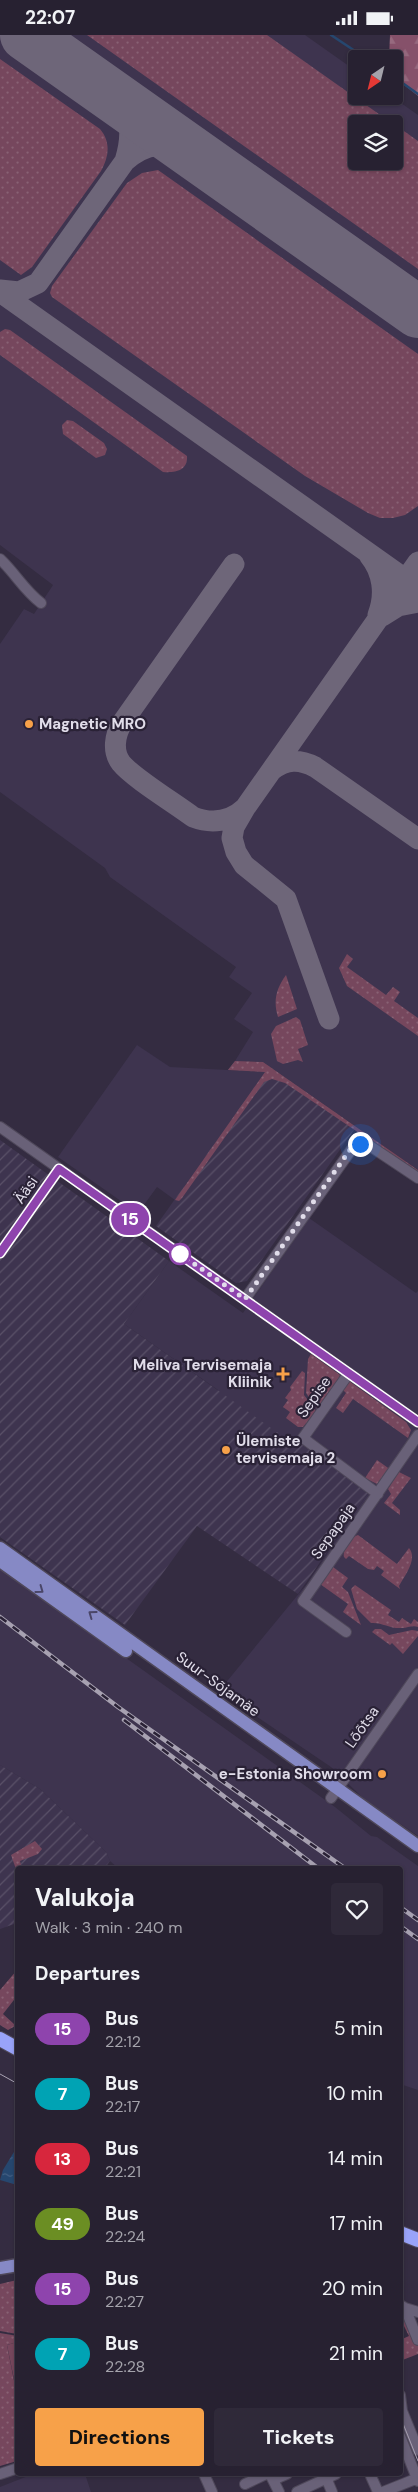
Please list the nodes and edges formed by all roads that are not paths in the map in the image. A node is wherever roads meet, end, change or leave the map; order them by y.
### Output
1 (0, 559) edge
2 (41, 603) dead end
3 (0, 1127) edge
4 (59, 1169) junction
5 (418, 1179) edge
6 (0, 1253) edge
7 (245, 1299) junction
8 (349, 1373) junction
9 (418, 1422) edge
10 (418, 1435) edge
11 (378, 1494) junction
12 (0, 1548) edge
13 (0, 1561) edge
14 (346, 1632) dead end
15 (129, 1647) junction
16 (418, 1674) edge
17 (334, 1793) junction
18 (418, 1846) edge
19 (0, 2039) edge
20 (15, 2047) edge
21 (403, 2234) edge
22 (418, 2240) edge
23 (15, 2266) edge
24 (0, 2268) edge
25 (403, 2307) edge
26 (418, 2312) edge
27 (418, 2340) edge
28 (403, 2413) edge
29 (418, 2449) edge
30 (404, 2451) edge
31 (15, 2469) edge
32 (0, 2474) edge
33 (205, 2476) edge
34 (270, 2476) edge
35 (329, 2476) edge
36 (371, 2476) edge
37 (418, 2479) edge
38 (245, 2484) dead end
39 (212, 2492) edge
40 (279, 2492) edge
41 (298, 2492) edge
42 (332, 2492) edge
43 (378, 2492) edge
44 (383, 2492) edge

1 - 2 street
3 - 4 street
4 - 6 street, Ääsi
4 - 7 street
5 - 7 street
7 - 8 street
8 - 9 street
8 - 11 street, Sepise
10 - 11 street, Sepapaja
11 - 14 street, Sepapaja
15 -> 12 main road, Suur-Sõjamäe
13 -> 15 main road, Suur-Sõjamäe
15 - 17 main road, Suur-Sõjamäe
16 - 17 street, Lõõtsa
17 - 18 main road, Suur-Sõjamäe
19 - 20 highway
21 - 22 highway
23 - 24 main road
25 - 26 street
25 - 27 street
28 - 29 street
29 - 30 street
30 - 37 street
31 - 32 street
33 - 39 street
34 - 38 street
34 - 40 street
35 - 41 street
35 - 42 street
36 - 43 street
37 - 44 street

